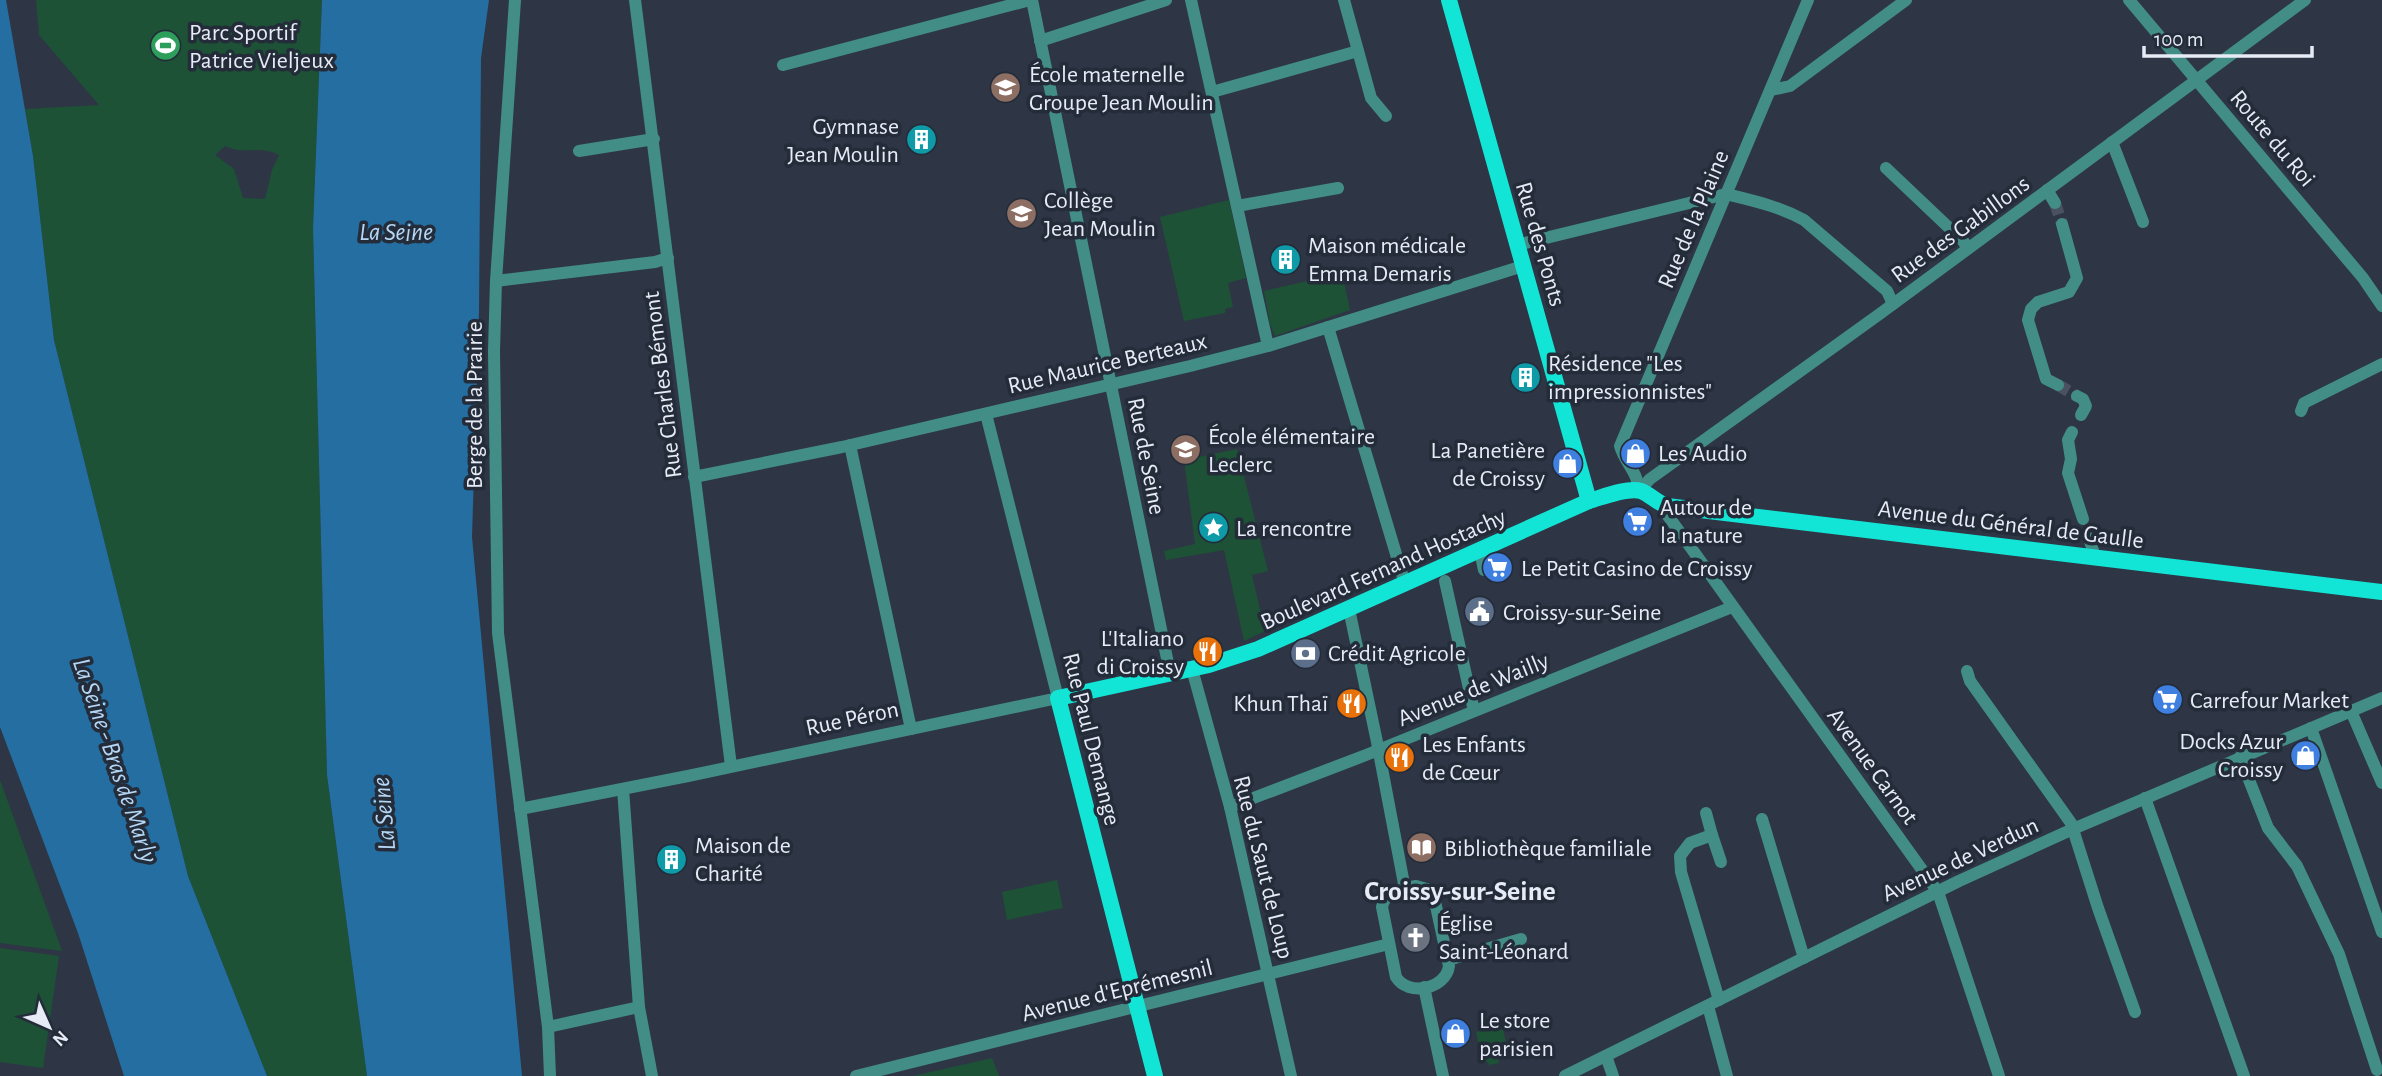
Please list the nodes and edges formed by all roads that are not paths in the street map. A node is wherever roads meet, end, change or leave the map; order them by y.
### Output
1 (515, 0) edge
2 (635, 0) edge
3 (1031, 0) edge
4 (1166, 0) edge
5 (1191, 0) edge
6 (1344, 0) edge
7 (1449, 0) edge
8 (1808, 0) edge
9 (1906, 0) edge
10 (2129, 0) edge
11 (2305, 0) edge
12 (1040, 41) junction
13 (1358, 51) junction
14 (783, 65) dead end
15 (2196, 79) junction
16 (1771, 90) junction
17 (1212, 92) junction
18 (1386, 116) dead end
19 (654, 139) junction
20 (2112, 142) junction
21 (579, 150) dead end
22 (1886, 168) dead end
23 (1338, 188) dead end
24 (2048, 190) junction
25 (1726, 194) junction
26 (2055, 204) tunnel mouth
27 (1237, 206) junction
28 (2143, 222) dead end
29 (2062, 225) tunnel mouth
30 (1517, 245) junction
31 (1967, 249) junction
32 (668, 258) junction
33 (1523, 266) junction
34 (496, 281) junction
35 (1893, 304) junction
36 (2382, 306) edge
37 (1328, 327) junction
38 (1268, 345) junction
39 (2382, 364) edge
40 (2058, 385) tunnel mouth
41 (1111, 386) junction
42 (2077, 396) dead end
43 (2301, 411) dead end
44 (986, 414) junction
45 (2081, 415) dead end
46 (2072, 432) dead end
47 (850, 446) junction
48 (694, 477) junction
49 (1639, 491) junction
50 (1589, 501) junction
51 (1667, 506) junction
52 (2083, 519) dead end
53 (2089, 538) dead end
54 (1480, 551) junction
55 (2095, 557) junction
56 (1484, 570) dead end
57 (1445, 581) dead end
58 (1405, 584) junction
59 (2382, 592) edge
60 (1732, 607) junction
61 (1349, 609) junction
62 (1192, 669) junction
63 (1967, 671) dead end
64 (1170, 673) junction
65 (1058, 698) junction
66 (2382, 698) edge
67 (1474, 711) junction
68 (2351, 711) junction
69 (2311, 728) junction
70 (911, 729) junction
71 (1379, 750) junction
72 (2241, 757) junction
73 (731, 766) junction
74 (2382, 783) edge
75 (623, 789) junction
76 (2145, 798) junction
77 (1230, 807) junction
78 (520, 809) junction
79 (1706, 813) dead end
80 (1762, 819) dead end
81 (2073, 829) junction
82 (1712, 835) junction
83 (1721, 862) dead end
84 (1405, 888) junction
85 (1938, 892) junction
86 (2382, 932) edge
87 (1524, 937) dead end
88 (1389, 944) junction
89 (1804, 958) junction
90 (1448, 960) junction
91 (1269, 974) junction
92 (1424, 986) junction
93 (1713, 1003) junction
94 (639, 1007) junction
95 (1137, 1007) junction
96 (2135, 1012) dead end
97 (548, 1027) junction
98 (1606, 1056) junction
99 (2377, 1070) dead end
100 (550, 1076) edge
101 (652, 1076) edge
102 (856, 1076) edge
103 (1155, 1076) edge
104 (1291, 1076) edge
105 (1443, 1076) edge
106 (1565, 1076) edge
107 (1613, 1076) edge
108 (1727, 1076) edge
109 (1998, 1076) edge
110 (2244, 1076) edge

1 - 34 street, Berge de la Prairie
2 - 19 street, Rue Charles Bémont
3 - 12 street, Rue de Seine
3 - 14 street
4 - 12 street
5 - 17 street
6 - 13 street
7 - 30 main road, Rue des Ponts
8 - 16 street, Rue de la Plaine
9 - 16 street
10 - 15 street, Route du Roi
11 - 15 street, Rue des Gabillons
12 - 41 street, Rue de Seine
13 - 17 street
13 - 18 street
15 - 20 street, Rue des Gabillons
15 - 36 street, Route du Roi
16 - 25 street, Rue de la Plaine
17 - 27 street
19 - 21 street
19 - 32 street, Rue Charles Bémont
20 - 24 street, Rue des Gabillons
20 - 28 street
22 - 31 street
23 - 27 street
24 - 26 street
24 - 31 street, Rue des Gabillons
25 - 30 street
25 - 35 street
25 - 49 street, Rue de la Plaine
27 - 38 street
29 - 40 street
30 - 33 main road, Rue des Ponts
31 - 35 street, Rue des Gabillons
32 - 34 street
32 - 48 street, Rue Charles Bémont
33 - 37 street, Rue Maurice Berteaux
33 - 50 main road, Rue des Ponts
34 - 78 street, Berge de la Prairie
35 - 49 street, Rue des Gabillons
37 - 38 street, Rue Maurice Berteaux
37 - 58 street
38 - 41 street, Rue Maurice Berteaux
39 - 43 street
41 - 44 street, Rue Maurice Berteaux
41 - 64 street, Rue de Seine
42 - 45 street
44 - 47 street, Rue Maurice Berteaux
44 - 65 street, Rue Paul Demange
46 - 52 street
47 - 48 street, Rue Maurice Berteaux
47 - 70 street
48 - 73 street, Rue Charles Bémont
49 - 50 main road, Boulevard Fernand Hostachy
49 - 51 main road, Avenue du Général de Gaulle
50 - 54 main road, Boulevard Fernand Hostachy
51 - 55 main road, Avenue du Général de Gaulle
51 - 60 street, Avenue Carnot
53 - 55 street
54 - 56 street
54 - 58 main road, Boulevard Fernand Hostachy
55 - 59 main road, Avenue du Général de Gaulle
57 - 67 street
58 - 61 main road, Boulevard Fernand Hostachy
60 - 67 street, Avenue de Wailly
60 - 85 street, Avenue Carnot
61 - 62 main road, Boulevard Fernand Hostachy
61 - 71 street
62 - 64 main road, Rue Péron
62 - 77 street, Rue du Saut de Loup
63 - 81 street
64 - 65 main road, Rue Péron
65 - 70 street, Rue Péron
65 - 95 main road, Rue Paul Demange
66 - 68 street, Avenue de Verdun
67 - 71 street, Avenue de Wailly
68 - 69 street, Avenue de Verdun
68 - 74 street
69 - 72 street, Avenue de Verdun
69 - 86 street
70 - 73 street, Rue Péron
71 - 77 street, Avenue de Wailly
71 - 84 street
72 - 76 street, Avenue de Verdun
72 - 99 street
73 - 75 street, Rue Péron
75 - 78 street, Rue Péron
75 - 94 street
76 - 81 street, Avenue de Verdun
76 - 110 street
77 - 91 street, Rue du Saut de Loup
78 - 97 street, Berge de la Prairie
79 - 82 street
80 - 89 street
81 - 85 street, Avenue de Verdun
81 - 96 street
82 - 83 street
82 - 93 street
84 - 88 street
84 - 90 street
85 - 89 street, Avenue de Verdun
85 - 109 street, Avenue Carnot
87 - 90 street
88 - 91 street, Avenue d'Eprémesnil
88 - 92 street
89 - 93 street, Avenue de Verdun
90 - 92 street
91 - 95 street, Avenue d'Eprémesnil
91 - 104 street, Rue du Saut de Loup
92 - 105 street
93 - 98 street, Avenue de Verdun
93 - 108 street
94 - 97 street
94 - 101 street
95 - 102 street, Avenue d'Eprémesnil
95 - 103 main road, Rue Paul Demange
97 - 100 street, Berge de la Prairie
98 - 106 street, Avenue de Verdun
98 - 107 street

